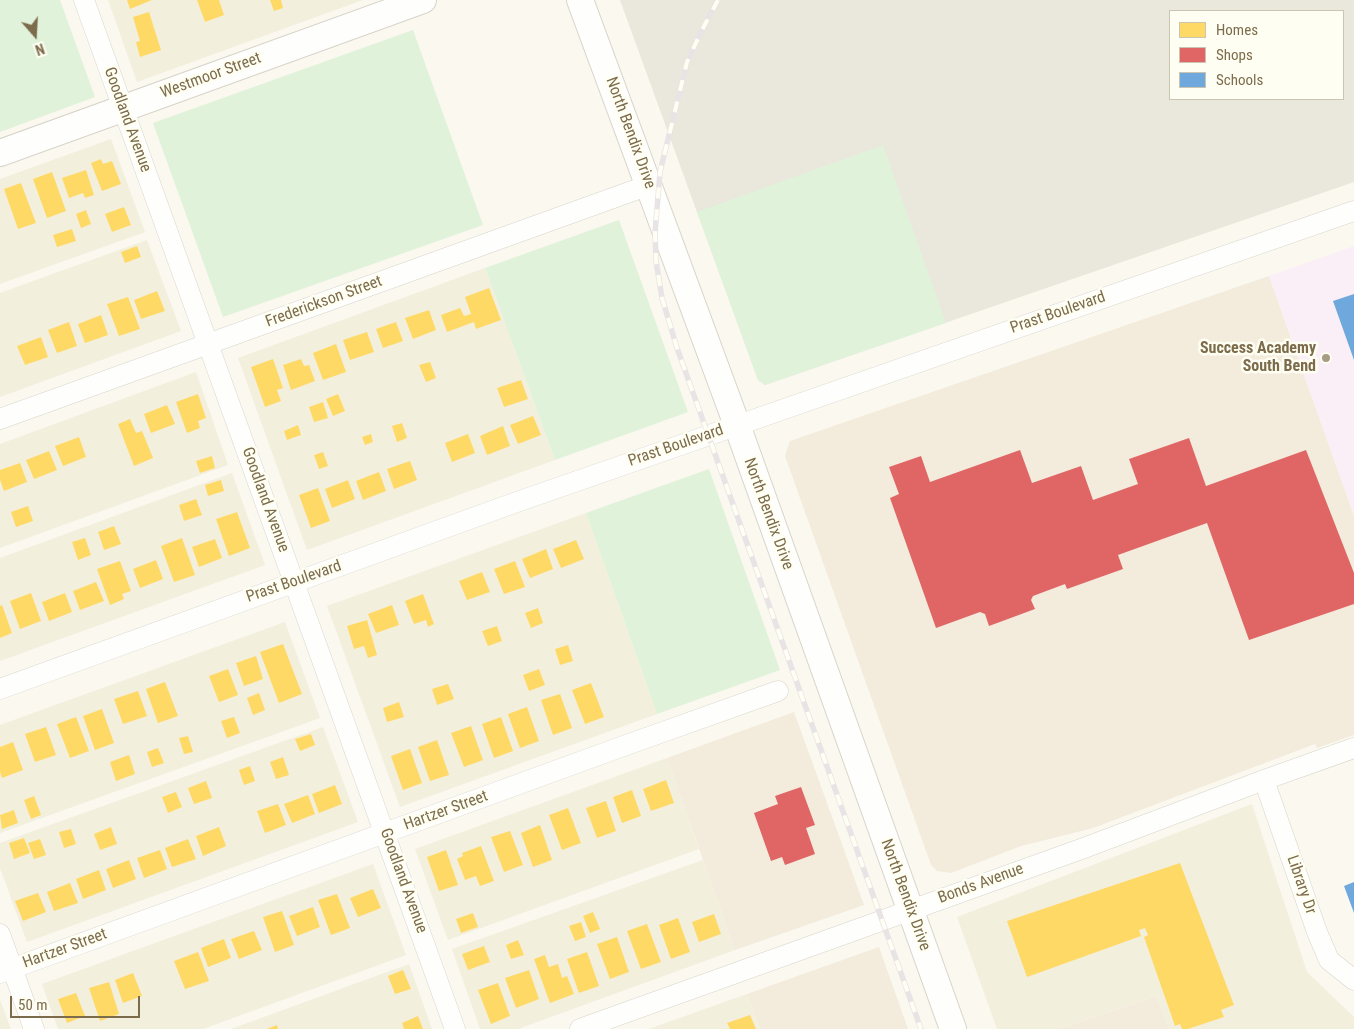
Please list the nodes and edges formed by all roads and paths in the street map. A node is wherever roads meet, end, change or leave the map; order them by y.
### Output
1 (84, 0) edge
2 (423, 0) edge
3 (580, 0) edge
4 (123, 108) junction
5 (0, 153) edge
6 (649, 184) junction
7 (1354, 211) edge
8 (209, 344) junction
9 (0, 419) edge
10 (737, 425) junction
11 (294, 583) junction
12 (0, 689) edge
13 (778, 691) dead end
14 (1354, 748) edge
15 (1264, 780) junction
16 (386, 833) junction
17 (910, 910) junction
18 (0, 934) edge
19 (6, 970) edge
20 (1354, 980) edge
21 (34, 1029) edge
22 (456, 1029) edge
23 (580, 1029) edge
24 (953, 1029) edge

1 - 4 street, Goodland Avenue
2 - 4 street, Westmoor Street
3 - 6 street, North Bendix Drive
4 - 5 street, Westmoor Street
4 - 8 street, Goodland Avenue
6 - 8 street, Frederickson Street
6 - 10 street, North Bendix Drive
7 - 10 street, Prast Boulevard
8 - 9 street, Frederickson Street
8 - 11 street, Goodland Avenue
10 - 11 street, Prast Boulevard
10 - 17 street, North Bendix Drive
11 - 12 street, Prast Boulevard
11 - 16 street, Goodland Avenue
13 - 16 street, Hartzer Street
14 - 15 street, Bonds Avenue
15 - 17 street, Bonds Avenue
15 - 20 street, Library Dr
16 - 19 street, Hartzer Street
16 - 22 street, Goodland Avenue
17 - 23 street, Bonds Avenue
17 - 24 street, North Bendix Drive
18 - 19 street
19 - 21 street

